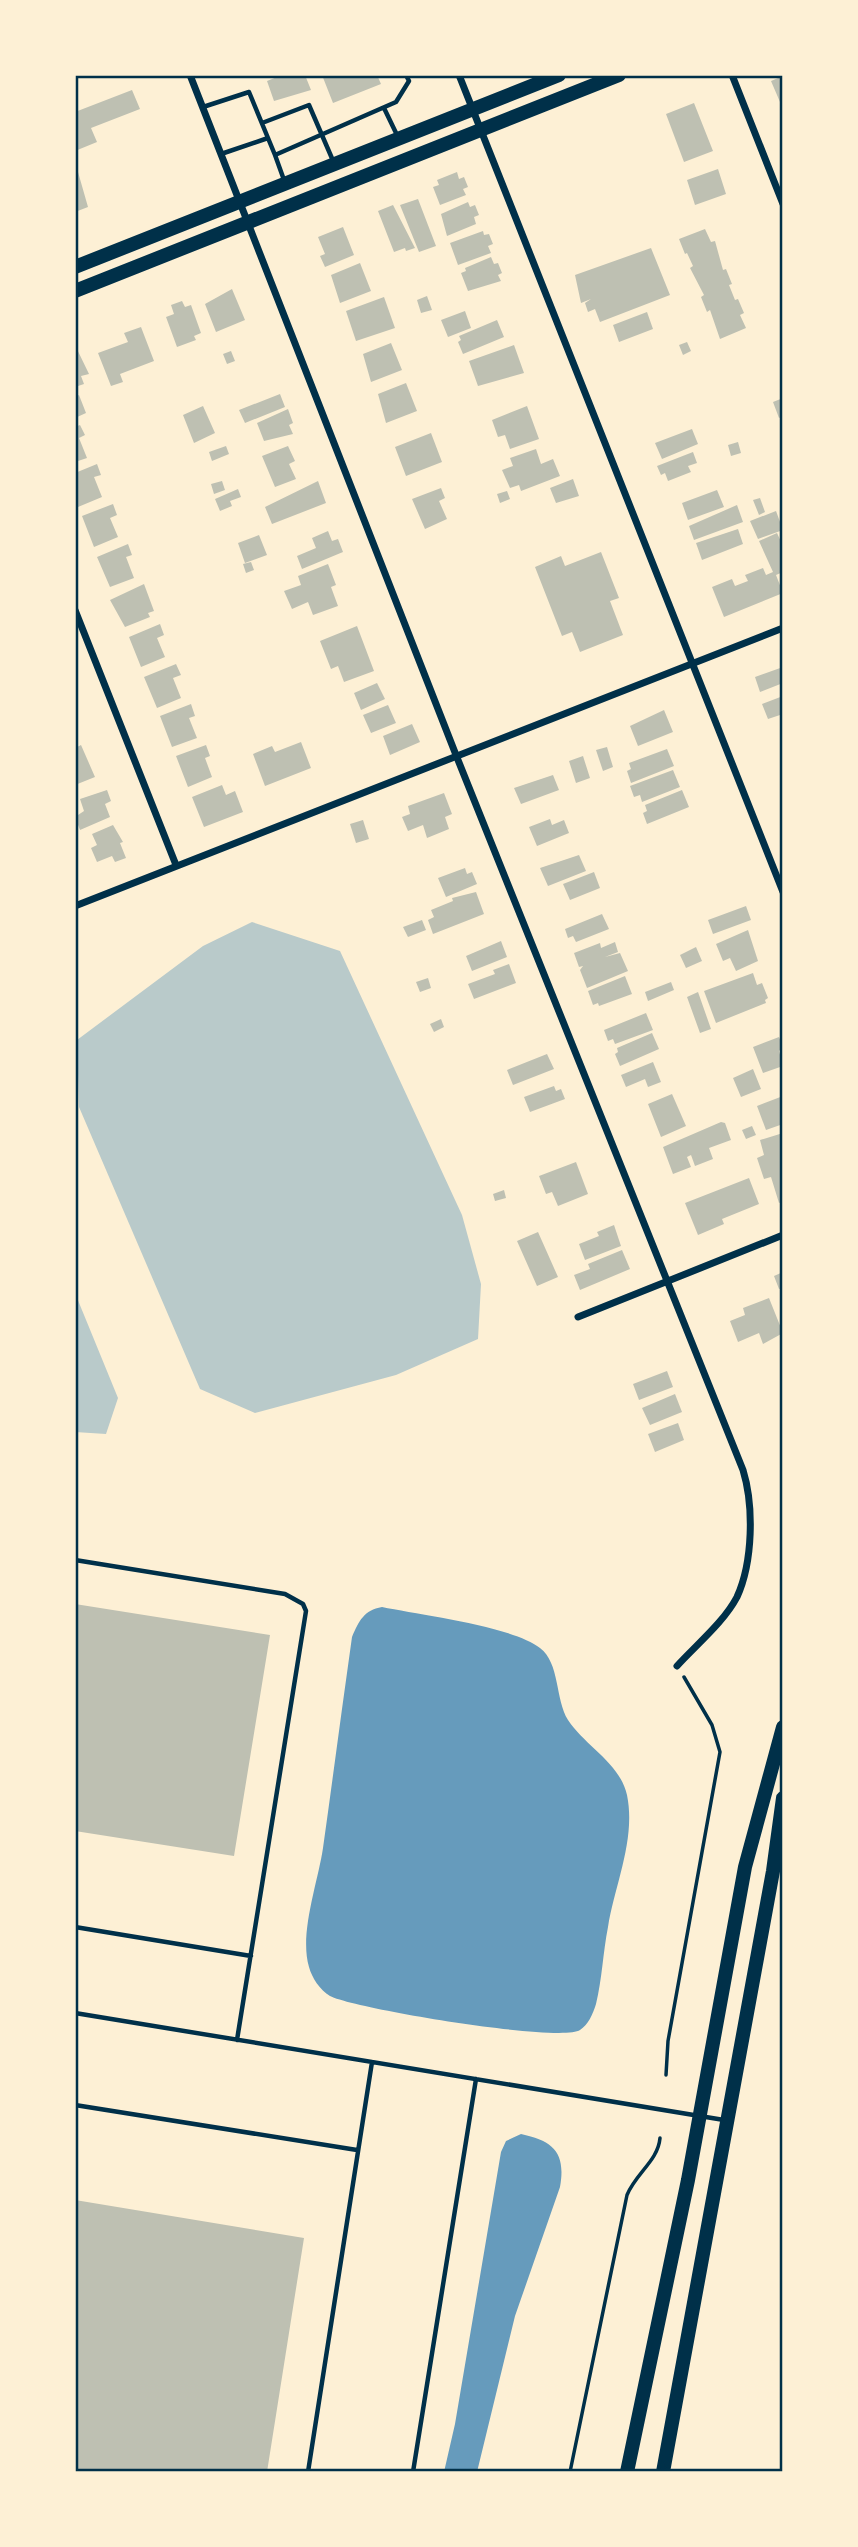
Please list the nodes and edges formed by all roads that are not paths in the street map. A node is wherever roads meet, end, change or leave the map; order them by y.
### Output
1 (190, 75) edge
2 (406, 75) edge
3 (459, 75) edge
4 (559, 75) edge
5 (619, 75) edge
6 (733, 75) edge
7 (203, 107) junction
8 (384, 108) junction
9 (473, 109) junction
10 (261, 123) junction
11 (481, 130) junction
12 (322, 134) junction
13 (268, 138) junction
14 (398, 138) junction
15 (221, 154) junction
16 (275, 155) junction
17 (335, 164) junction
18 (285, 184) junction
19 (240, 201) junction
20 (783, 204) edge
21 (248, 221) junction
22 (75, 267) edge
23 (75, 291) edge
24 (75, 610) edge
25 (783, 628) edge
26 (691, 664) junction
27 (456, 755) junction
28 (176, 865) junction
29 (783, 892) edge
30 (75, 906) edge
31 (783, 1236) edge
32 (666, 1280) junction
33 (578, 1317) dead end
34 (75, 1560) edge
35 (677, 1666) road end
36 (783, 1727) edge
37 (783, 1798) edge
38 (75, 1927) edge
39 (251, 1956) junction
40 (75, 2014) edge
41 (237, 2040) junction
42 (372, 2062) junction
43 (476, 2079) junction
44 (75, 2105) edge
45 (700, 2116) junction
46 (726, 2120) junction
47 (357, 2150) junction
48 (308, 2472) edge
49 (413, 2472) edge
50 (627, 2472) edge
51 (663, 2472) edge

1 - 7 street
2 - 8 lane
3 - 9 street
4 - 9 main road
5 - 11 main road
6 - 20 street
7 - 10 lane
7 - 15 street
8 - 12 lane
8 - 14 lane
9 - 11 street
9 - 14 main road
10 - 12 lane
10 - 13 lane
11 - 21 main road
11 - 26 street
12 - 16 lane
12 - 17 lane
13 - 15 lane
13 - 16 lane
14 - 17 main road
15 - 19 street
16 - 18 lane
17 - 18 main road
18 - 19 main road
19 - 21 street
19 - 22 main road
21 - 23 main road
21 - 27 street
24 - 28 street
25 - 26 street
26 - 27 street
26 - 29 street
27 - 28 street
27 - 32 street
28 - 30 street
31 - 32 street
32 - 33 street
32 - 35 street
34 - 39 lane
36 - 45 main road
37 - 46 main road
38 - 39 lane
39 - 41 lane
40 - 41 lane
41 - 42 lane
42 - 43 lane
42 - 47 lane
43 - 45 lane
43 - 49 lane
44 - 47 lane
45 - 46 lane
45 - 50 main road
46 - 51 main road
47 - 48 lane

